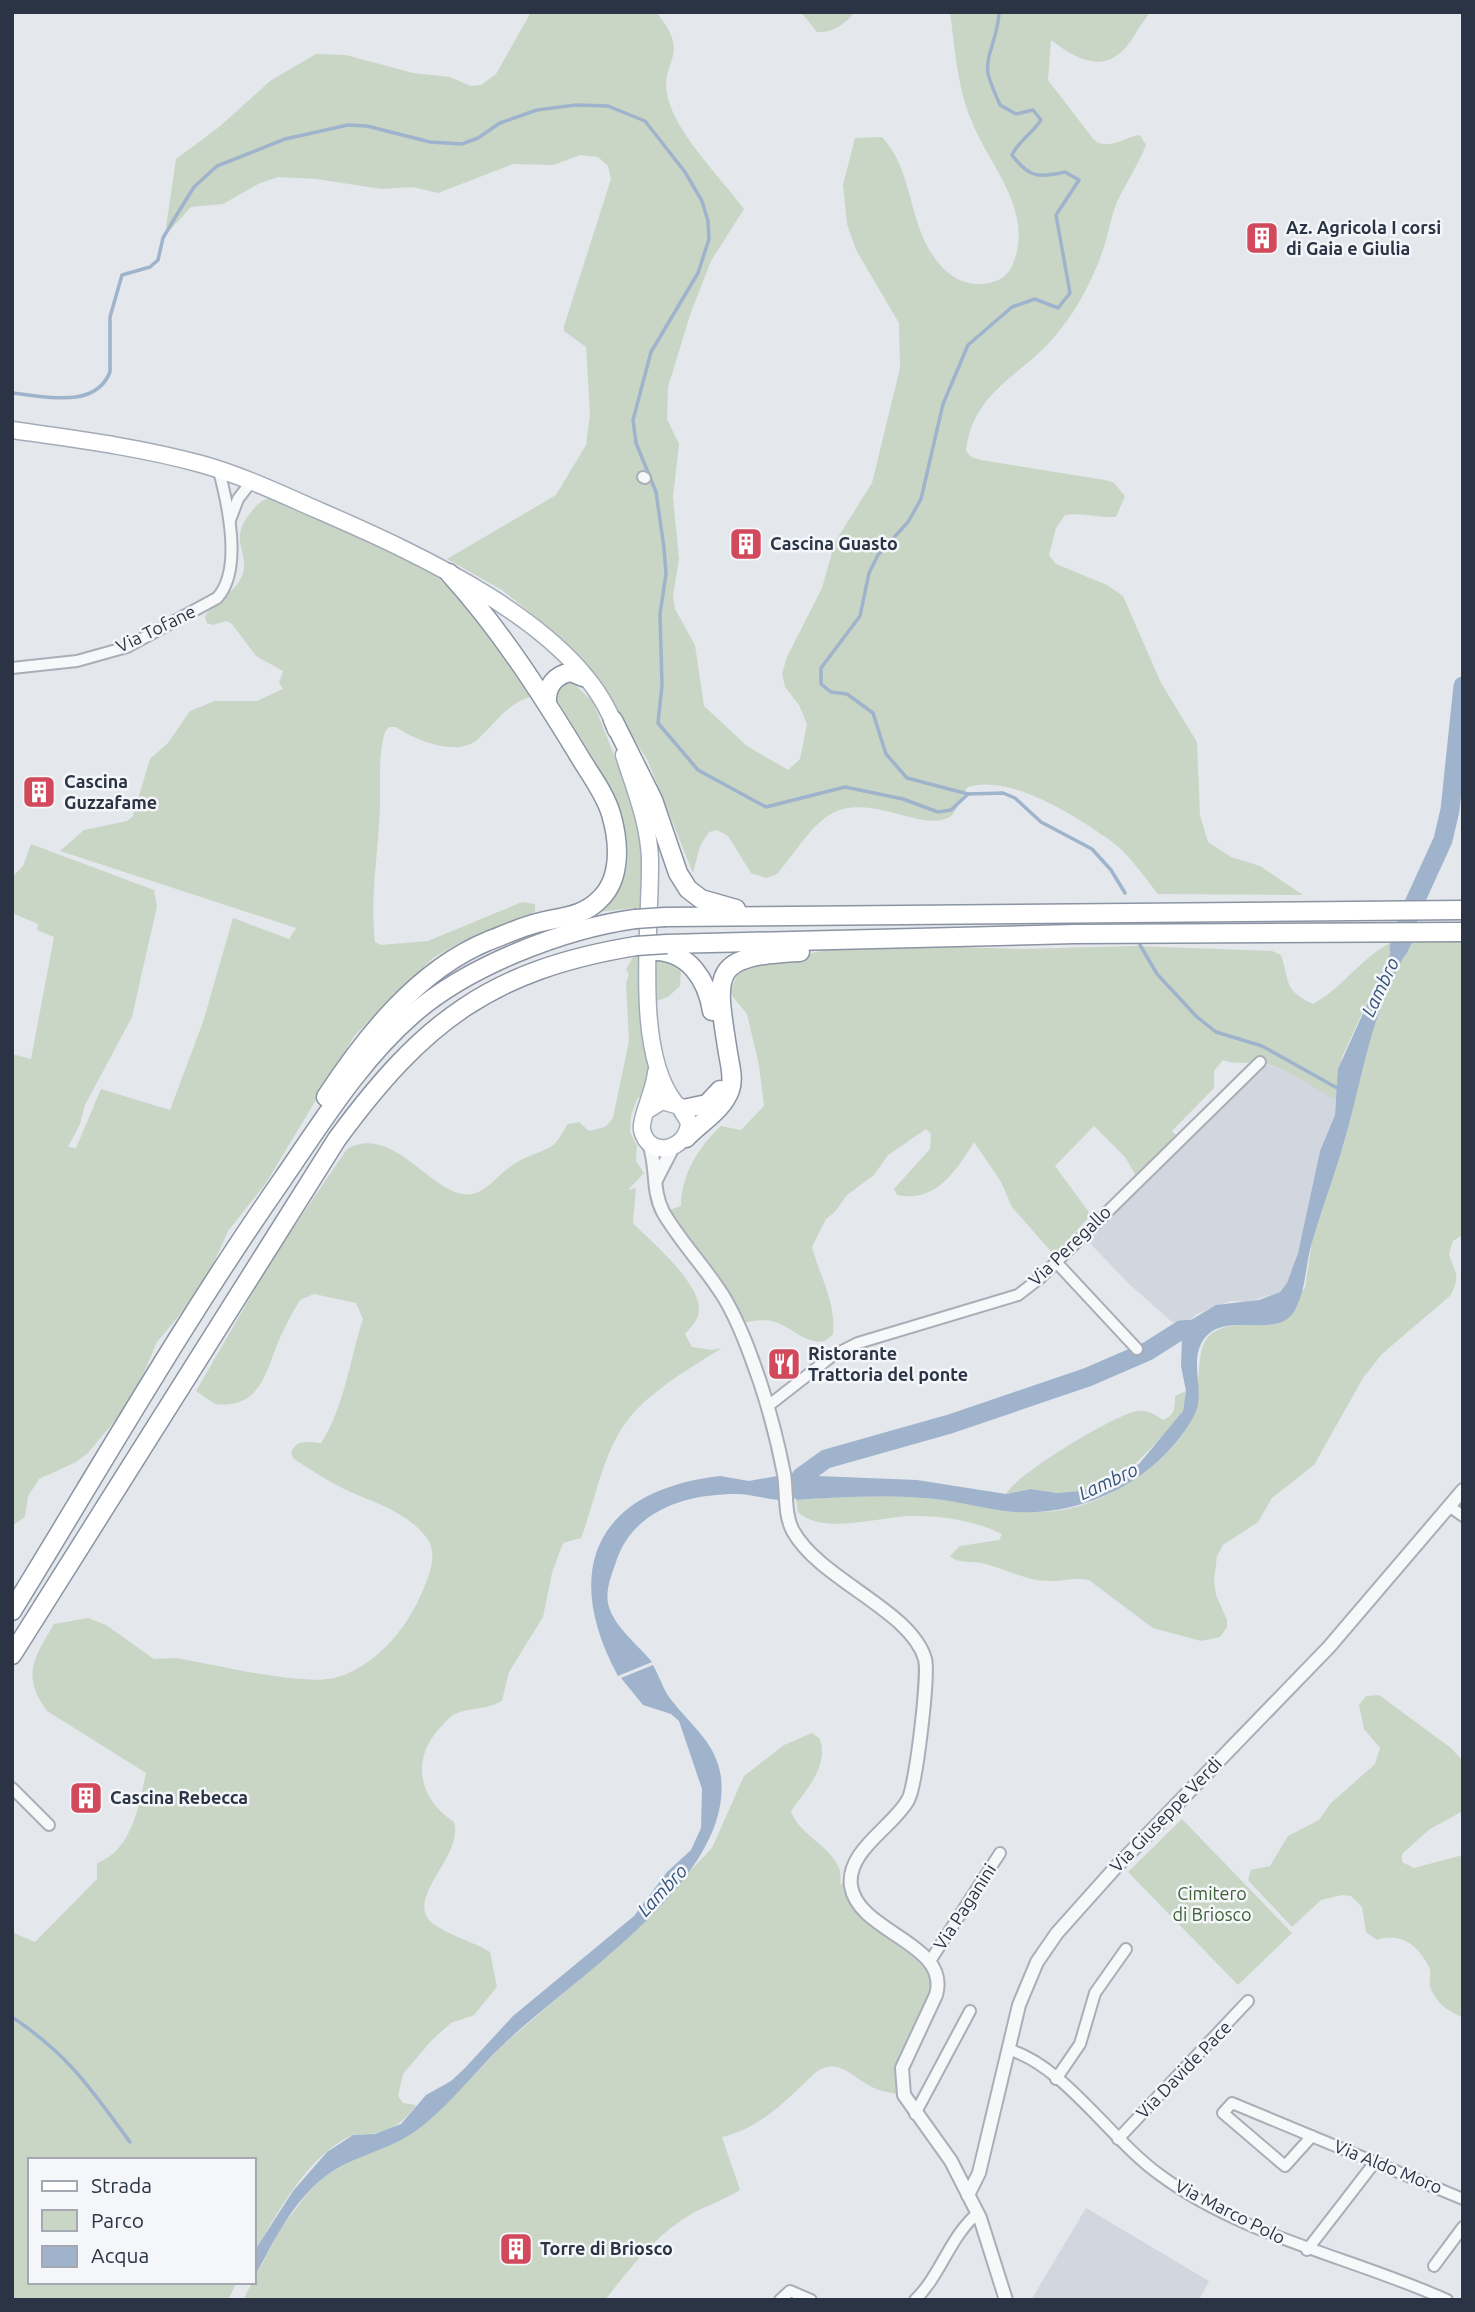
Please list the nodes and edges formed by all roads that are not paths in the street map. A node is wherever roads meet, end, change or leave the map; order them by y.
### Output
1 (12, 430) edge
2 (219, 471) junction
3 (251, 482) junction
4 (230, 520) junction
5 (449, 573) junction
6 (12, 668) edge
7 (583, 677) junction
8 (547, 703) junction
9 (613, 720) junction
10 (1456, 910) edge
11 (1019, 915) junction
12 (1457, 932) edge
13 (940, 937) junction
14 (662, 947) junction
15 (656, 1062) junction
16 (1260, 1062) dead end
17 (679, 1106) junction
18 (646, 1111) junction
19 (648, 1141) junction
20 (680, 1142) junction
21 (654, 1191) junction
22 (240, 1239) junction
23 (1056, 1262) junction
24 (1137, 1349) dead end
25 (768, 1406) junction
26 (1463, 1490) edge
27 (1449, 1506) junction
28 (1463, 1516) edge
29 (12, 1611) edge
30 (12, 1655) edge
31 (12, 1788) edge
32 (49, 1825) dead end
33 (1000, 1853) dead end
34 (1126, 1949) dead end
35 (930, 1961) junction
36 (1248, 2001) dead end
37 (971, 2011) dead end
38 (1010, 2050) junction
39 (1056, 2079) junction
40 (915, 2114) junction
41 (1312, 2136) junction
42 (1118, 2139) junction
43 (1375, 2162) junction
44 (979, 2173) junction
45 (968, 2196) junction
46 (1463, 2199) edge
47 (979, 2216) junction
48 (1463, 2227) edge
49 (1307, 2250) junction
50 (1434, 2266) dead end
51 (780, 2300) edge
52 (811, 2300) edge
53 (915, 2300) edge
54 (1006, 2300) edge
55 (1447, 2300) edge

1 - 2 main road
2 - 3 main road
2 - 4 street, Via Tofane
3 - 4 street, Via Tofane
3 - 5 main road
4 - 6 street, Via Tofane
5 - 7 main road
5 - 8 highway
7 - 8 highway
7 - 9 main road
8 - 22 highway
9 - 11 highway
9 - 15 main road
10 - 11 highway
11 - 22 highway, bridge
12 - 13 highway
13 - 14 highway
13 - 20 highway
14 - 17 highway
14 - 30 highway, bridge
15 - 17 main road
15 - 18 main road
16 - 23 street, Via Peregallo
17 - 18 main road
17 - 20 main road
18 - 19 main road
19 - 20 main road
19 - 21 street
20 - 21 street
21 - 25 street
22 - 29 highway
23 - 24 street
23 - 25 street, Via Peregallo
25 - 35 street
26 - 27 street, Via Giuseppe Verdi
27 - 28 street
27 - 38 street, Via Giuseppe Verdi
31 - 32 street
33 - 35 street, Via Paganini
34 - 39 street
35 - 40 street
36 - 42 street, Via Davide Pace
37 - 40 street
38 - 39 street, Via Marco Polo
38 - 44 street, Via Giuseppe Verdi
39 - 42 street, Via Marco Polo
40 - 45 street
41 - 41 street, Via Aldo Moro
41 - 43 street, Via Aldo Moro
42 - 49 street, Via Marco Polo
43 - 46 street, Via Aldo Moro
43 - 49 street
44 - 45 street, Via Giuseppe Verdi
44 - 47 street
45 - 47 street
47 - 53 street
47 - 54 street
48 - 50 street
49 - 55 street, Via Marco Polo
51 - 52 street

